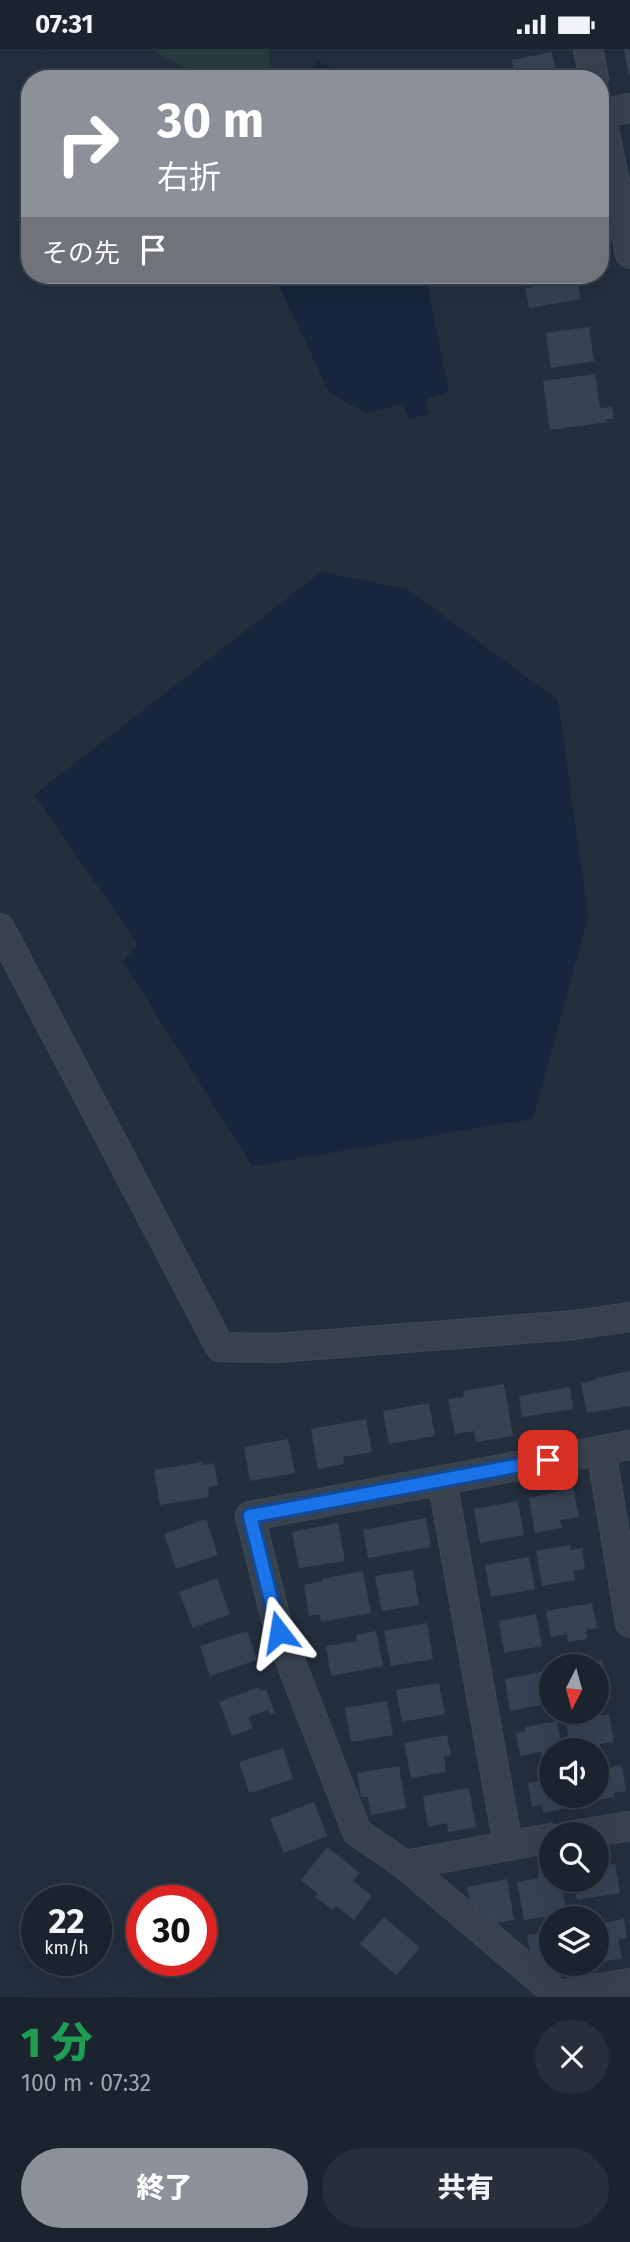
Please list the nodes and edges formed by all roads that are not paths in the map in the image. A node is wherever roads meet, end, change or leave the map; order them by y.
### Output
1 (588, 49) edge
2 (592, 70) edge
3 (630, 108) edge
4 (609, 111) edge
5 (609, 151) edge
6 (630, 254) edge
7 (0, 928) edge
8 (630, 1317) edge
9 (630, 1445) edge
10 (601, 1450) junction
11 (442, 1480) junction
12 (630, 1623) edge
13 (630, 1826) edge
14 (609, 1829) edge
15 (539, 1840) edge
16 (508, 1845) junction
17 (405, 1865) junction
18 (630, 1983) edge

1 - 2 street
3 - 4 street
5 - 6 street
7 - 8 street
9 - 10 street
10 - 11 street
10 - 12 street
11 - 16 street
11 - 17 street
13 - 14 street
15 - 16 street
16 - 17 street
17 - 18 street

